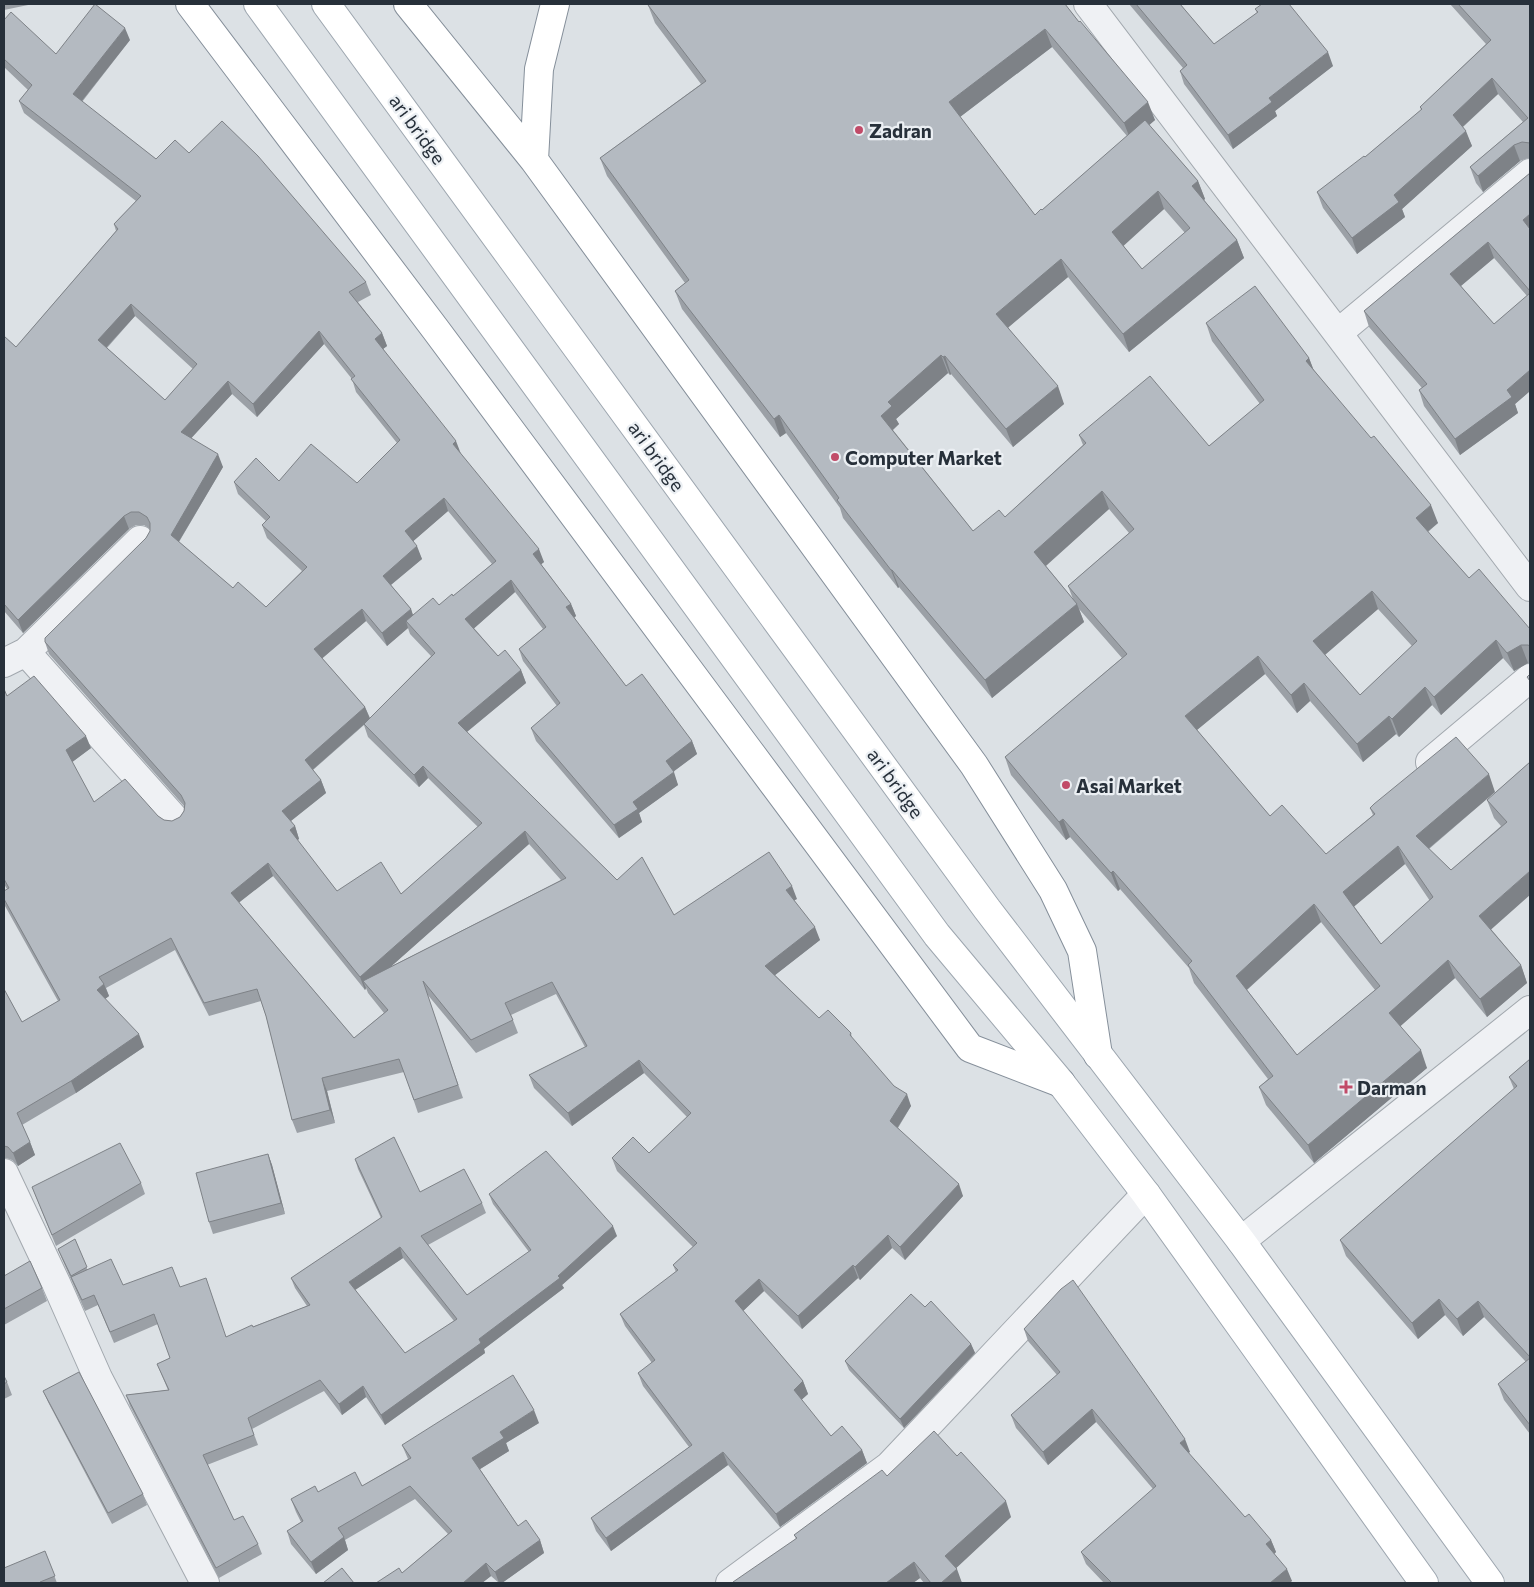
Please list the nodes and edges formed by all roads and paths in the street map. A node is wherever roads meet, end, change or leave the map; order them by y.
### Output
1 (190, 4) edge
2 (258, 4) edge
3 (326, 4) edge
4 (408, 4) edge
5 (555, 4) edge
6 (1088, 4) edge
7 (534, 160) junction
8 (1530, 173) edge
9 (1338, 333) junction
10 (140, 540) dead end
11 (1530, 587) edge
12 (15, 657) edge
13 (1530, 678) edge
14 (1412, 777) edge
15 (174, 818) edge
16 (1530, 1010) edge
17 (1098, 1055) junction
18 (1061, 1083) junction
19 (4, 1173) edge
20 (1146, 1194) junction
21 (1241, 1241) junction
22 (205, 1583) edge
23 (730, 1583) edge
24 (1424, 1583) edge
25 (1490, 1583) edge

1 - 18 main road
2 - 18 main road
3 - 17 main road, ari bridge
4 - 7 main road
5 - 7 main road
6 - 9 street
7 - 17 main road
8 - 9 street
9 - 11 street
10 - 12 street
12 - 15 street
13 - 14 street
16 - 21 street
17 - 21 main road, ari bridge
18 - 20 main road
19 - 22 street
20 - 23 street
20 - 24 main road
21 - 25 main road, ari bridge

